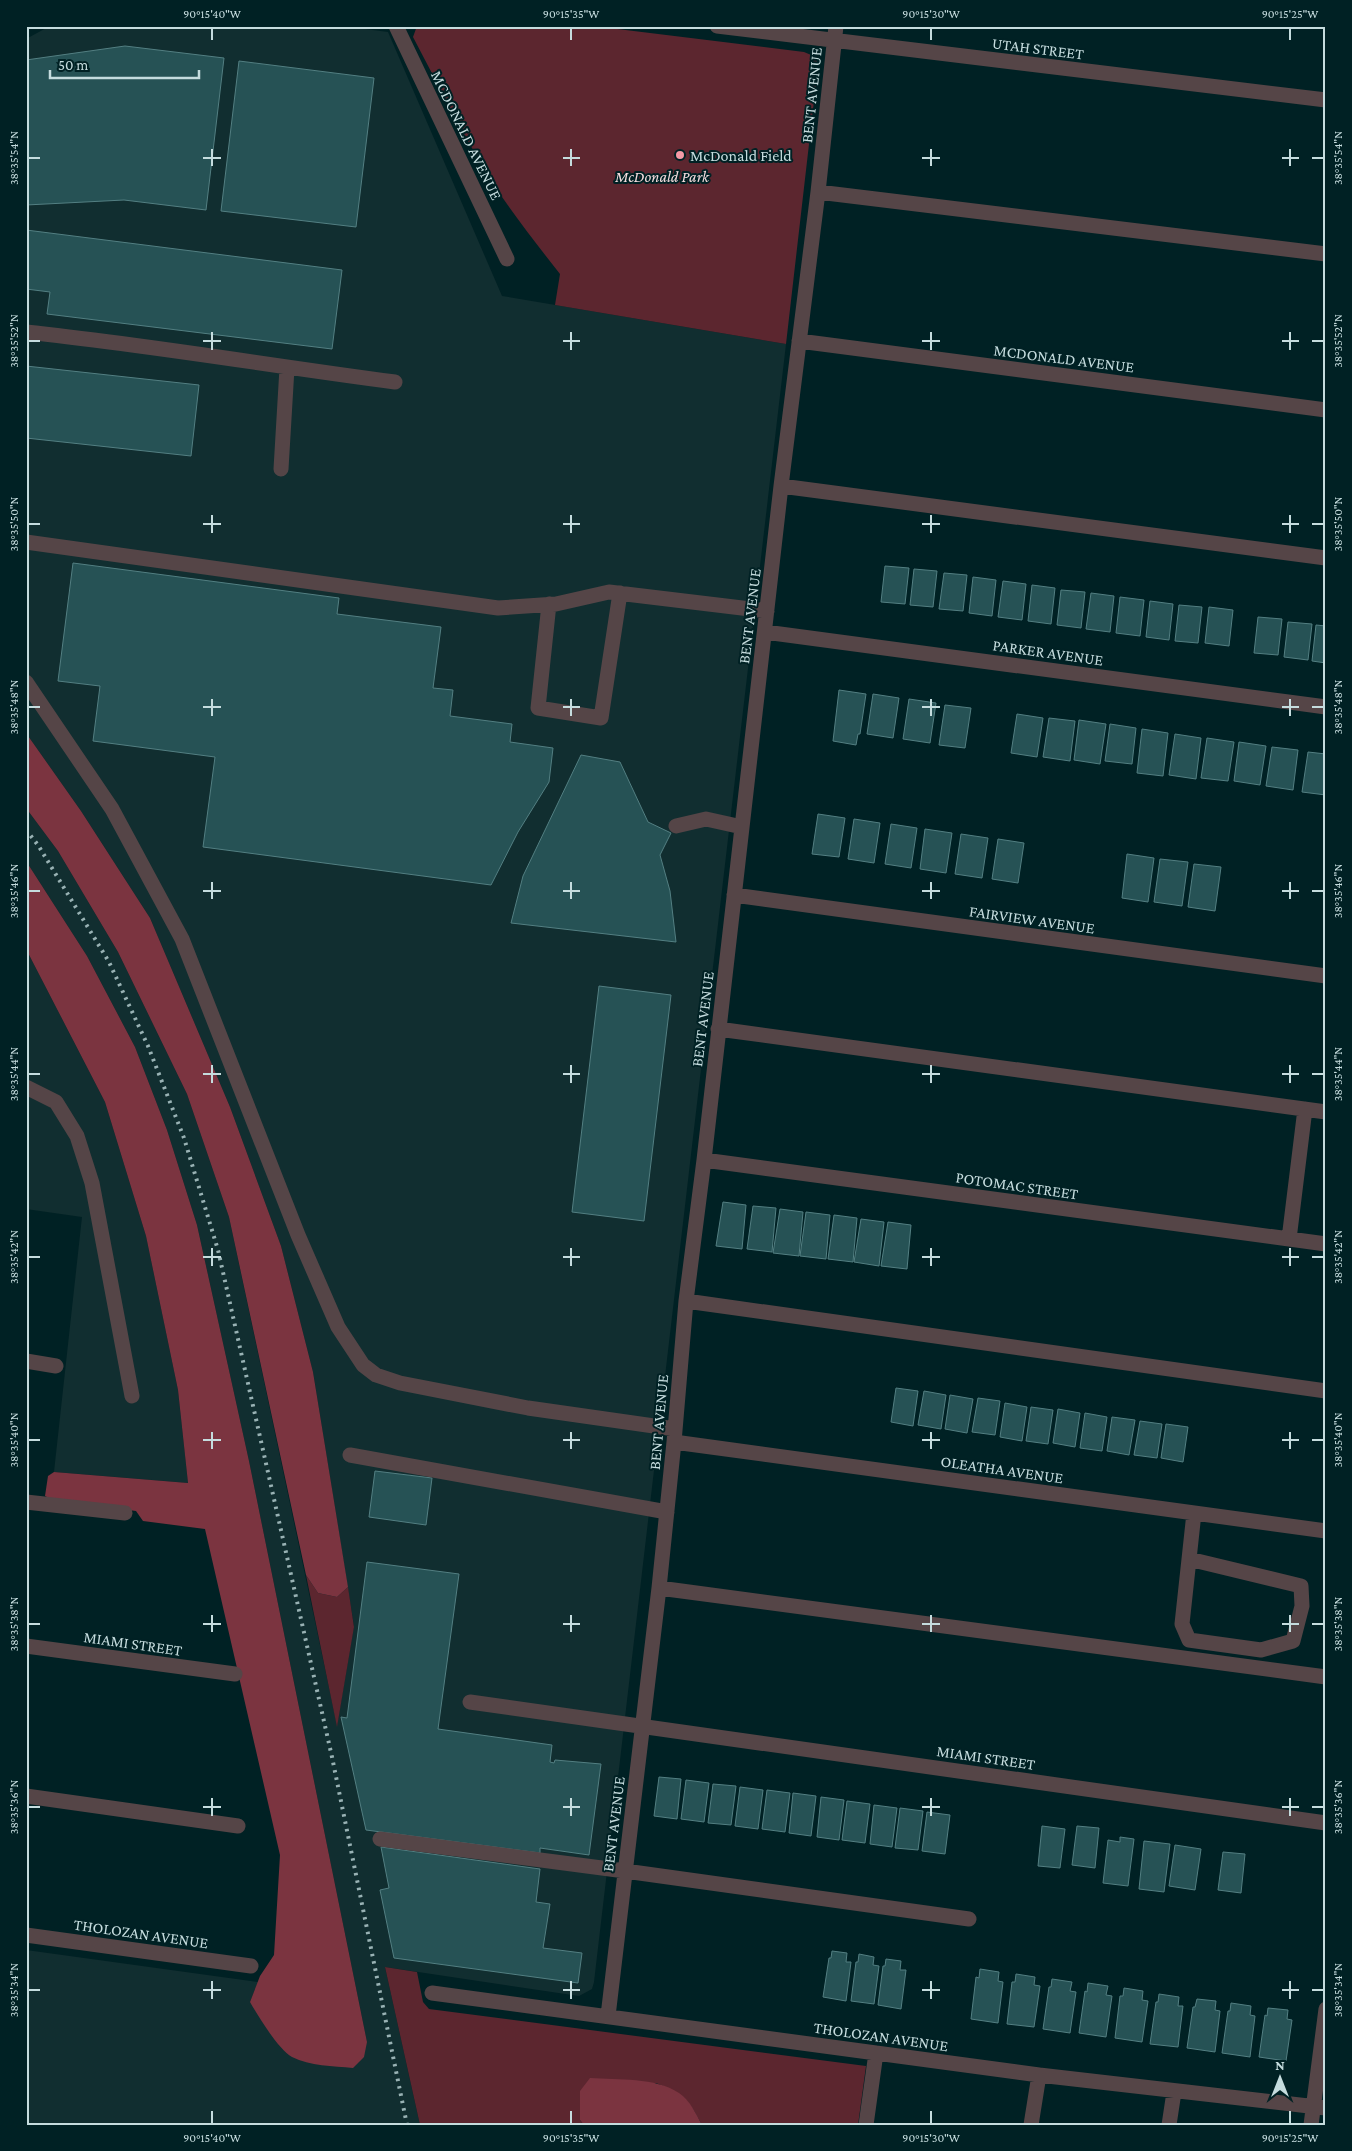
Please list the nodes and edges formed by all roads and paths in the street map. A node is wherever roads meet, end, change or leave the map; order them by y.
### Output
1 (396, 26) edge
2 (717, 26) edge
3 (835, 33) edge
4 (1326, 100) edge
5 (818, 192) junction
6 (1326, 254) edge
7 (507, 259) dead end
8 (26, 332) edge
9 (799, 342) junction
10 (287, 368) junction
11 (395, 382) dead end
12 (1326, 410) edge
13 (281, 469) dead end
14 (781, 486) junction
15 (26, 542) edge
16 (1326, 558) edge
17 (620, 594) junction
18 (549, 604) junction
19 (767, 611) junction
20 (765, 632) junction
21 (26, 682) edge
22 (1326, 707) edge
23 (676, 826) dead end
24 (742, 827) junction
25 (734, 895) junction
26 (1326, 976) edge
27 (718, 1029) junction
28 (26, 1087) edge
29 (1306, 1109) junction
30 (1326, 1112) edge
31 (704, 1160) junction
32 (1289, 1239) junction
33 (1326, 1244) edge
34 (686, 1301) junction
35 (26, 1361) edge
36 (56, 1366) dead end
37 (1326, 1391) edge
38 (132, 1396) dead end
39 (675, 1435) junction
40 (350, 1455) dead end
41 (26, 1502) edge
42 (667, 1512) junction
43 (125, 1513) dead end
44 (1194, 1513) junction
45 (1326, 1532) edge
46 (1189, 1559) junction
47 (659, 1588) junction
48 (26, 1646) edge
49 (235, 1674) dead end
50 (1326, 1677) edge
51 (470, 1702) dead end
52 (642, 1726) junction
53 (26, 1796) edge
54 (1326, 1823) edge
55 (238, 1826) dead end
56 (380, 1839) dead end
57 (625, 1871) junction
58 (970, 1920) dead end
59 (26, 1935) edge
60 (251, 1966) dead end
61 (432, 1993) dead end
62 (1326, 2008) edge
63 (608, 2016) junction
64 (876, 2053) junction
65 (1039, 2076) junction
66 (1174, 2092) junction
67 (1320, 2107) edge
68 (866, 2125) edge
69 (1031, 2125) edge
70 (1169, 2125) edge
71 (1311, 2125) edge

1 - 7 street, MCDONALD AVENUE
2 - 3 street, UTAH STREET
3 - 4 street, UTAH STREET
3 - 5 street, BENT AVENUE
5 - 6 street
5 - 9 street, BENT AVENUE
8 - 10 street
9 - 12 street, MCDONALD AVENUE
9 - 14 street, BENT AVENUE
10 - 11 street
10 - 13 street
14 - 16 street
14 - 19 street, BENT AVENUE
15 - 18 street
17 - 18 street
17 - 18 street
17 - 19 street
19 - 20 street, BENT AVENUE
20 - 22 street, PARKER AVENUE
20 - 24 street, BENT AVENUE
21 - 39 street, OLEATHA AVENUE
23 - 24 street
24 - 25 street, BENT AVENUE
25 - 26 street, FAIRVIEW AVENUE
25 - 27 street, BENT AVENUE
27 - 29 street
27 - 31 street, BENT AVENUE
28 - 38 street
29 - 30 street
29 - 32 street
31 - 32 street, POTOMAC STREET
31 - 34 street, BENT AVENUE
32 - 33 street, POTOMAC STREET
34 - 37 street
34 - 39 street, BENT AVENUE
35 - 36 street
39 - 42 street, BENT AVENUE
39 - 44 street, OLEATHA AVENUE
40 - 42 street
41 - 43 street
42 - 47 street, BENT AVENUE
44 - 45 street, OLEATHA AVENUE
44 - 46 street
46 - 46 street
47 - 50 street
47 - 52 street, BENT AVENUE
48 - 49 street, MIAMI STREET
51 - 52 street, MIAMI STREET
52 - 54 street, MIAMI STREET
52 - 57 street, BENT AVENUE
53 - 55 street
56 - 57 street
57 - 58 street
57 - 63 street, BENT AVENUE
59 - 60 street, THOLOZAN AVENUE
61 - 63 street, THOLOZAN AVENUE
62 - 67 street
63 - 64 street, THOLOZAN AVENUE
64 - 65 street, THOLOZAN AVENUE
64 - 68 street
65 - 66 street, THOLOZAN AVENUE
65 - 69 street
66 - 67 street, THOLOZAN AVENUE
66 - 70 street
67 - 71 street

